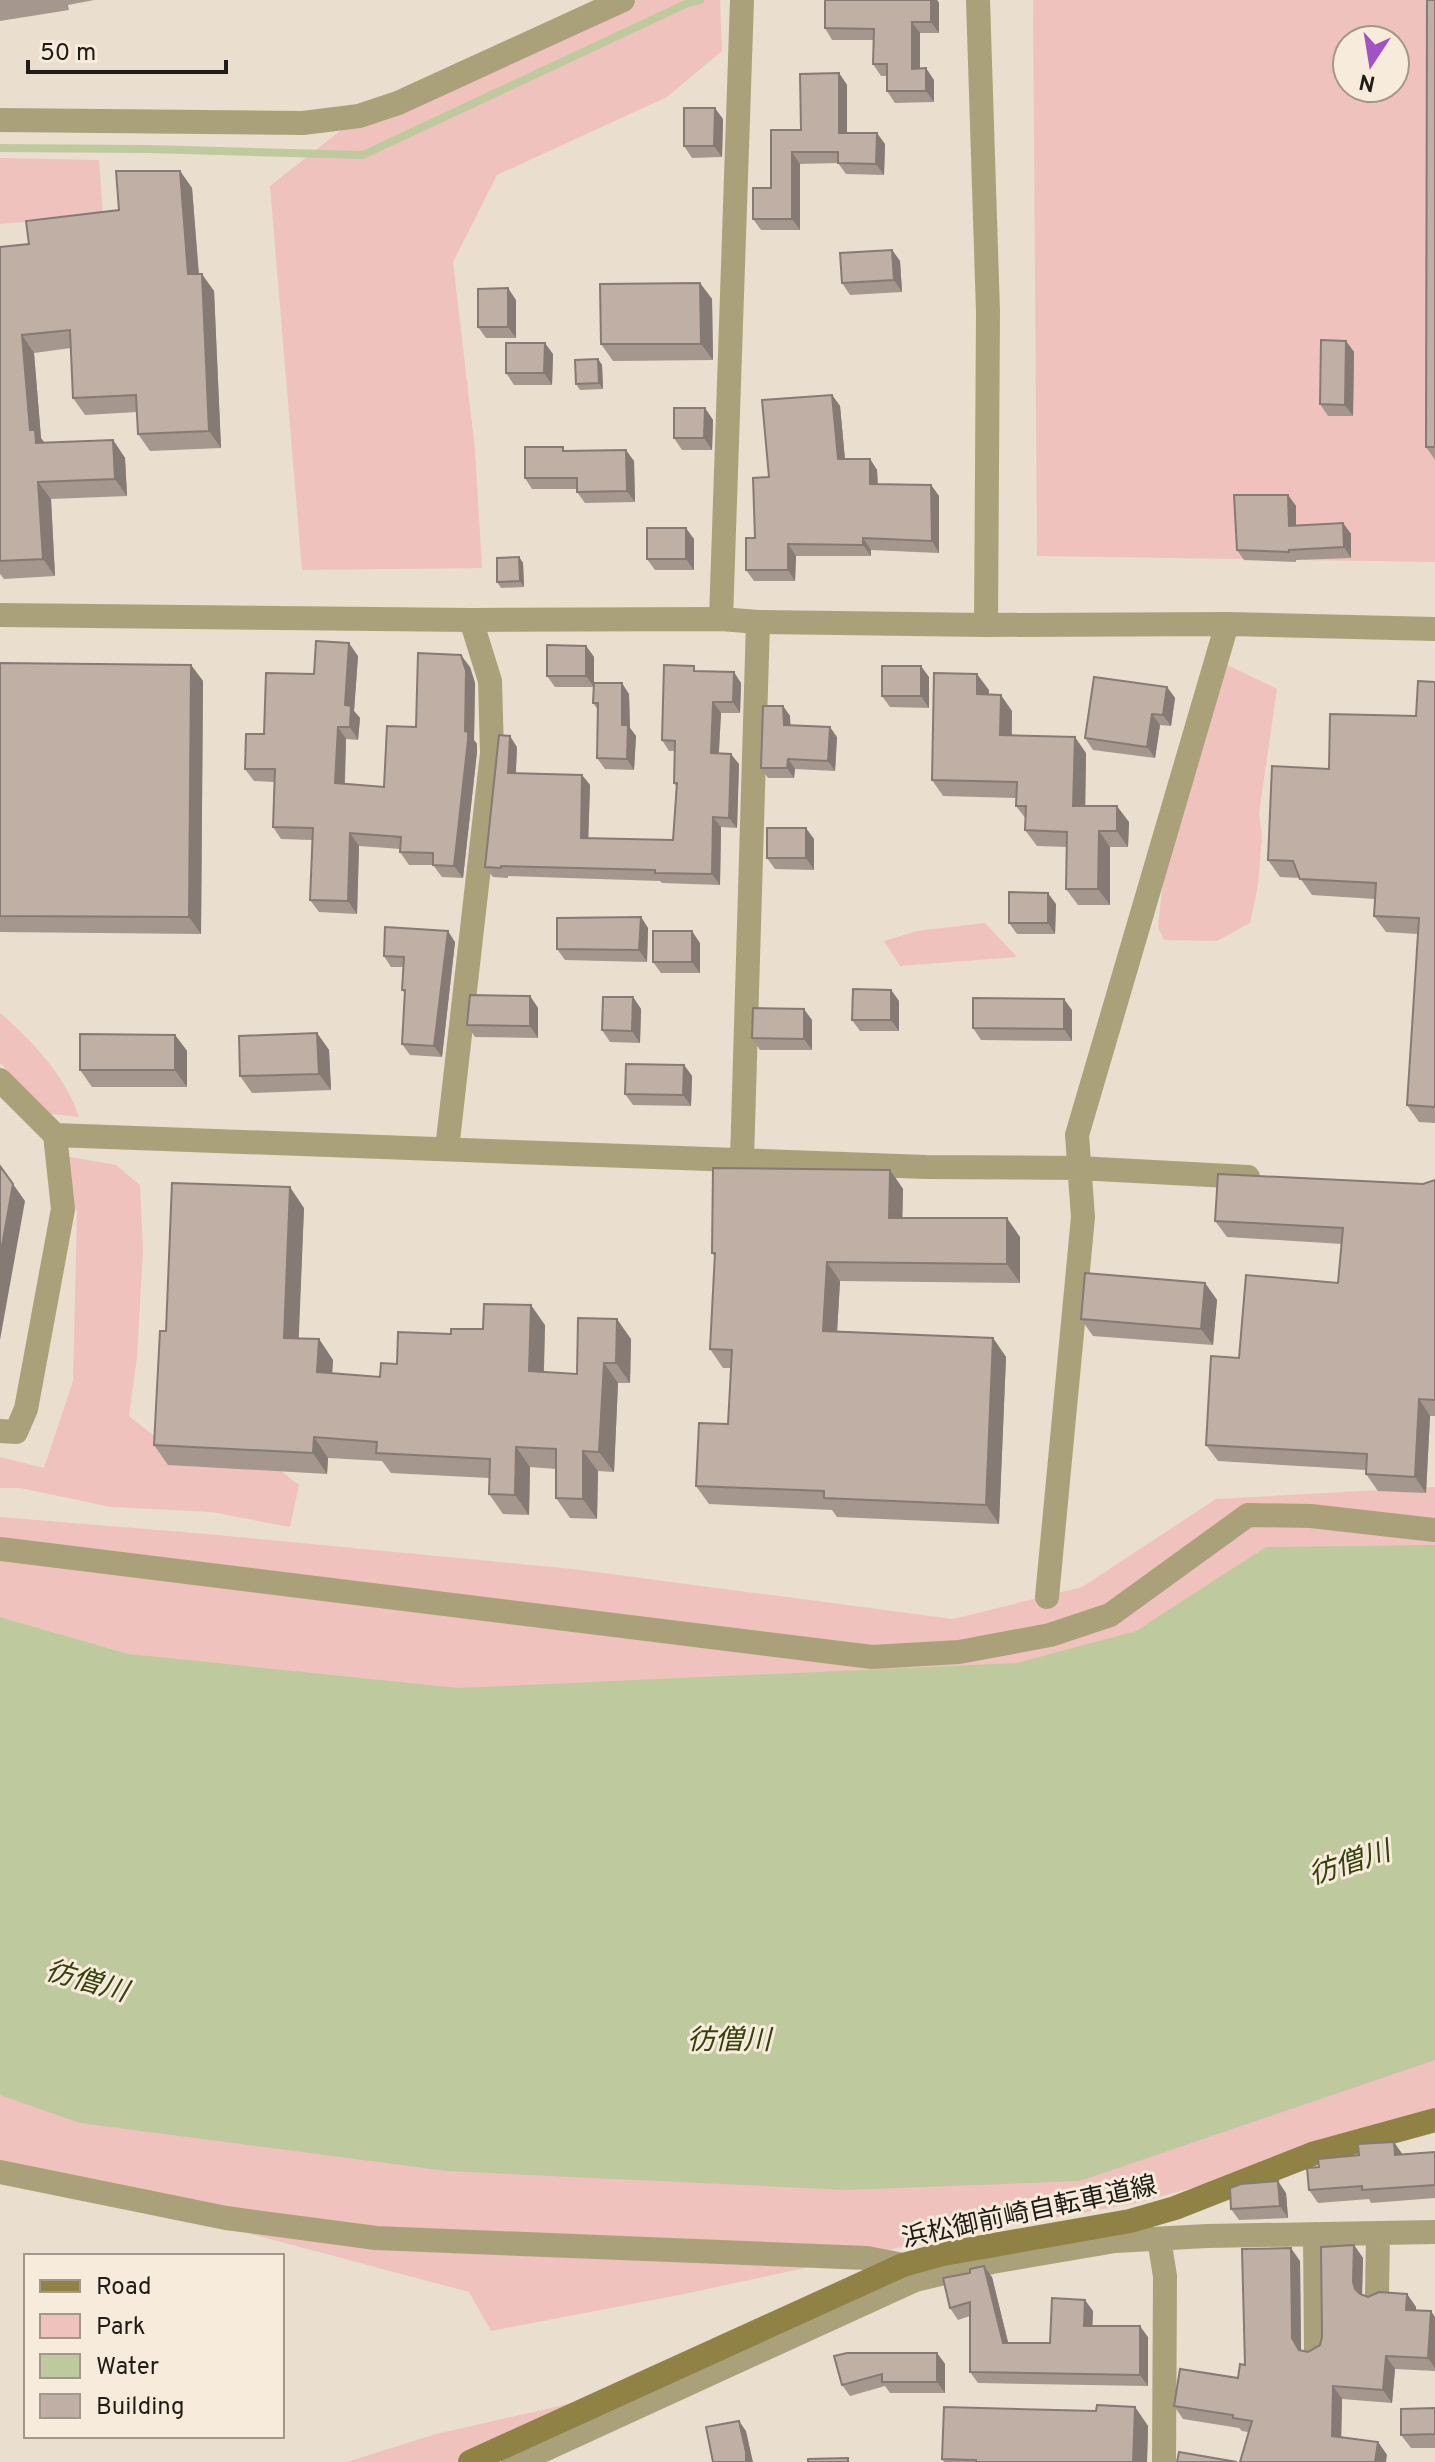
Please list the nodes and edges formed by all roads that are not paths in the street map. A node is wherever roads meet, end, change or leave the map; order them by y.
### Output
1 (623, 0) edge
2 (742, 0) edge
3 (978, 0) edge
4 (0, 120) edge
5 (0, 615) edge
6 (721, 619) junction
7 (471, 620) junction
8 (758, 622) junction
9 (1227, 624) junction
10 (986, 625) junction
11 (1435, 629) edge
12 (0, 1080) edge
13 (55, 1135) junction
14 (447, 1149) junction
15 (742, 1160) junction
16 (1078, 1168) junction
17 (1264, 1177) edge
18 (0, 1431) edge
19 (1435, 1530) edge
20 (0, 1549) edge
21 (1047, 1597) dead end
22 (1435, 2120) edge
23 (0, 2172) edge
24 (1435, 2232) edge
25 (1378, 2233) junction
26 (1315, 2234) junction
27 (1159, 2239) junction
28 (909, 2273) junction
29 (1377, 2295) edge
30 (1316, 2350) edge
31 (470, 2462) edge
32 (513, 2462) edge
33 (1164, 2462) edge

1 - 4 street
2 - 6 street
3 - 10 street
5 - 7 street
6 - 7 street
6 - 8 street
7 - 14 street
8 - 10 street
8 - 15 street
9 - 10 street
9 - 11 street
9 - 16 street
12 - 13 street
13 - 14 street
13 - 18 street
14 - 15 street
15 - 16 street
16 - 17 street
16 - 21 street
19 - 20 street
22 - 28 main road, 浜松御前崎自転車道線
23 - 28 street
24 - 25 street
25 - 26 street
25 - 29 street
26 - 27 street
26 - 30 street
27 - 28 street
27 - 33 street
28 - 31 main road, 浜松御前崎自転車道線
28 - 32 street

